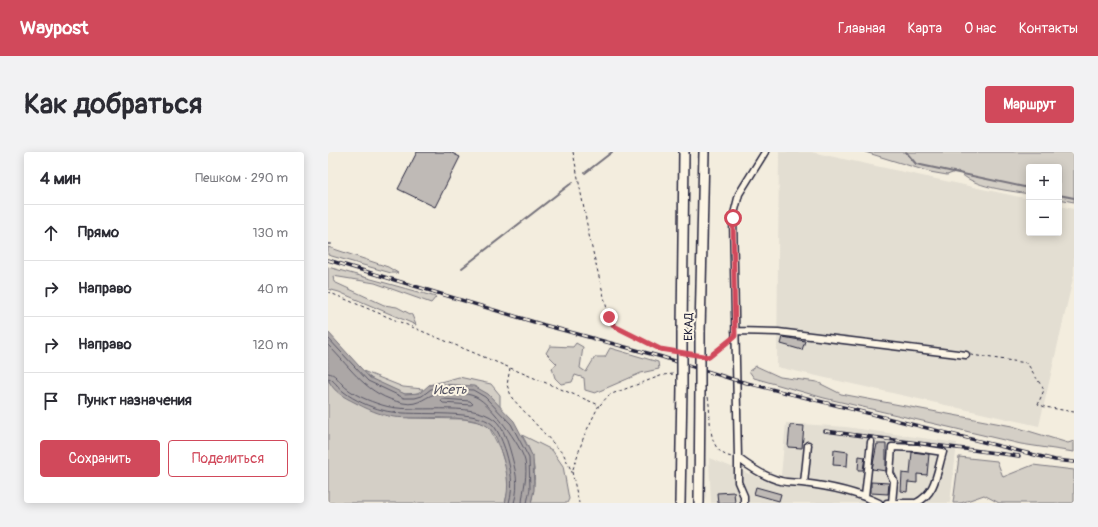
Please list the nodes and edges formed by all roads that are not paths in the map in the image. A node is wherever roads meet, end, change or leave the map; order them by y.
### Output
1 (684, 152) edge
2 (704, 152) edge
3 (765, 152) edge
4 (735, 334) junction
5 (966, 355) road end
6 (871, 442) dead end
7 (808, 445) dead end
8 (738, 458) junction
9 (804, 483) junction
10 (865, 496) junction
11 (680, 503) edge
12 (699, 503) edge
13 (744, 503) edge
14 (879, 503) edge
15 (887, 503) edge
16 (892, 503) edge
17 (915, 503) edge

1 - 11 highway, ЕКАД, bridge
2 - 12 highway, ЕКАД, bridge
3 - 4 lane
4 - 5 lane
4 - 8 lane
6 - 10 lane
7 - 9 lane
8 - 9 lane
8 - 13 lane
9 - 10 lane
10 - 14 lane
15 - 16 lane
16 - 17 lane
16 - 17 lane

